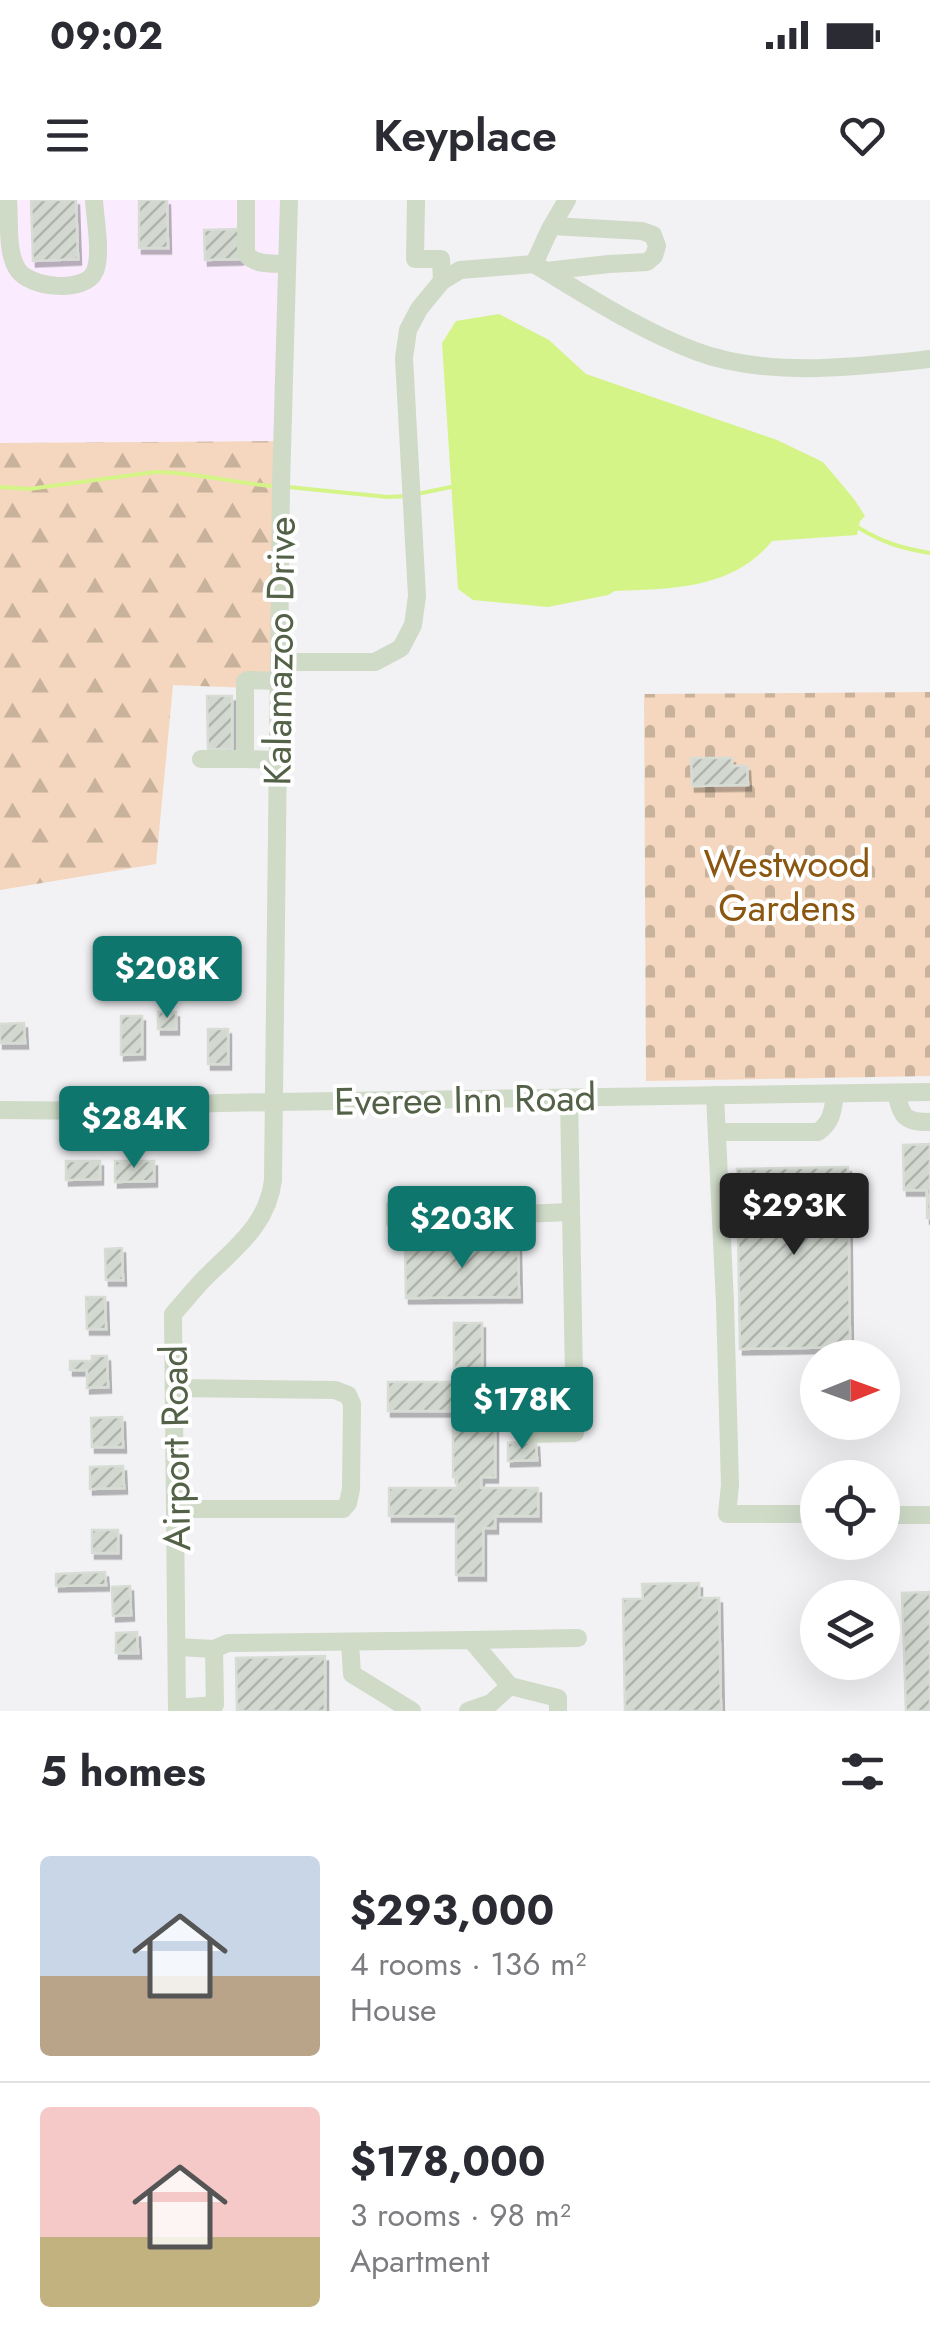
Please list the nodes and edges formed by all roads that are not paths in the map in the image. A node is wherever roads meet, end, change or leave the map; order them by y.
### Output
1 (8, 200) edge
2 (94, 200) edge
3 (246, 200) edge
4 (289, 200) edge
5 (416, 200) edge
6 (567, 200) edge
7 (552, 226) junction
8 (287, 264) junction
9 (540, 268) junction
10 (442, 281) junction
11 (930, 359) edge
12 (279, 671) junction
13 (201, 759) dead end
14 (245, 760) junction
15 (278, 760) junction
16 (930, 1092) edge
17 (896, 1093) junction
18 (834, 1094) junction
19 (716, 1095) junction
20 (569, 1098) junction
21 (274, 1102) junction
22 (0, 1110) edge
23 (930, 1122) edge
24 (718, 1132) junction
25 (571, 1212) junction
26 (492, 1215) junction
27 (174, 1388) junction
28 (530, 1434) dead end
29 (176, 1509) junction
30 (800, 1514) edge
31 (900, 1515) edge
32 (930, 1515) edge
33 (578, 1638) dead end
34 (470, 1640) junction
35 (350, 1642) junction
36 (177, 1647) junction
37 (214, 1649) junction
38 (510, 1686) junction
39 (177, 1710) edge
40 (412, 1711) edge
41 (468, 1711) edge
42 (558, 1711) edge

1 - 2 street
3 - 8 street
4 - 8 street, Kalamazoo Drive
5 - 10 street
6 - 7 street
7 - 9 street
7 - 9 street
8 - 12 street, Kalamazoo Drive
9 - 10 street
9 - 11 street
10 - 12 street
12 - 14 street
12 - 15 street, Kalamazoo Drive
13 - 14 street
14 - 15 street
15 - 21 street, Kalamazoo Drive
16 - 17 street, Everee Inn Road
17 - 18 street, Everee Inn Road
17 - 23 street
18 - 19 street, Everee Inn Road
18 - 24 street
19 - 20 street, Everee Inn Road
19 - 24 street
20 - 21 street, Everee Inn Road
20 - 25 street
21 - 22 street, Everee Inn Road
21 - 27 street, Airport Road
24 - 30 street
25 - 26 street
25 - 28 street
26 - 26 street
27 - 29 street, Airport Road
27 - 29 street
29 - 36 street, Airport Road
31 - 32 street
33 - 34 street
34 - 35 street
34 - 38 street
35 - 37 street
35 - 40 street
36 - 37 street
36 - 39 street, Airport Road
37 - 39 street
38 - 41 street
38 - 42 street

